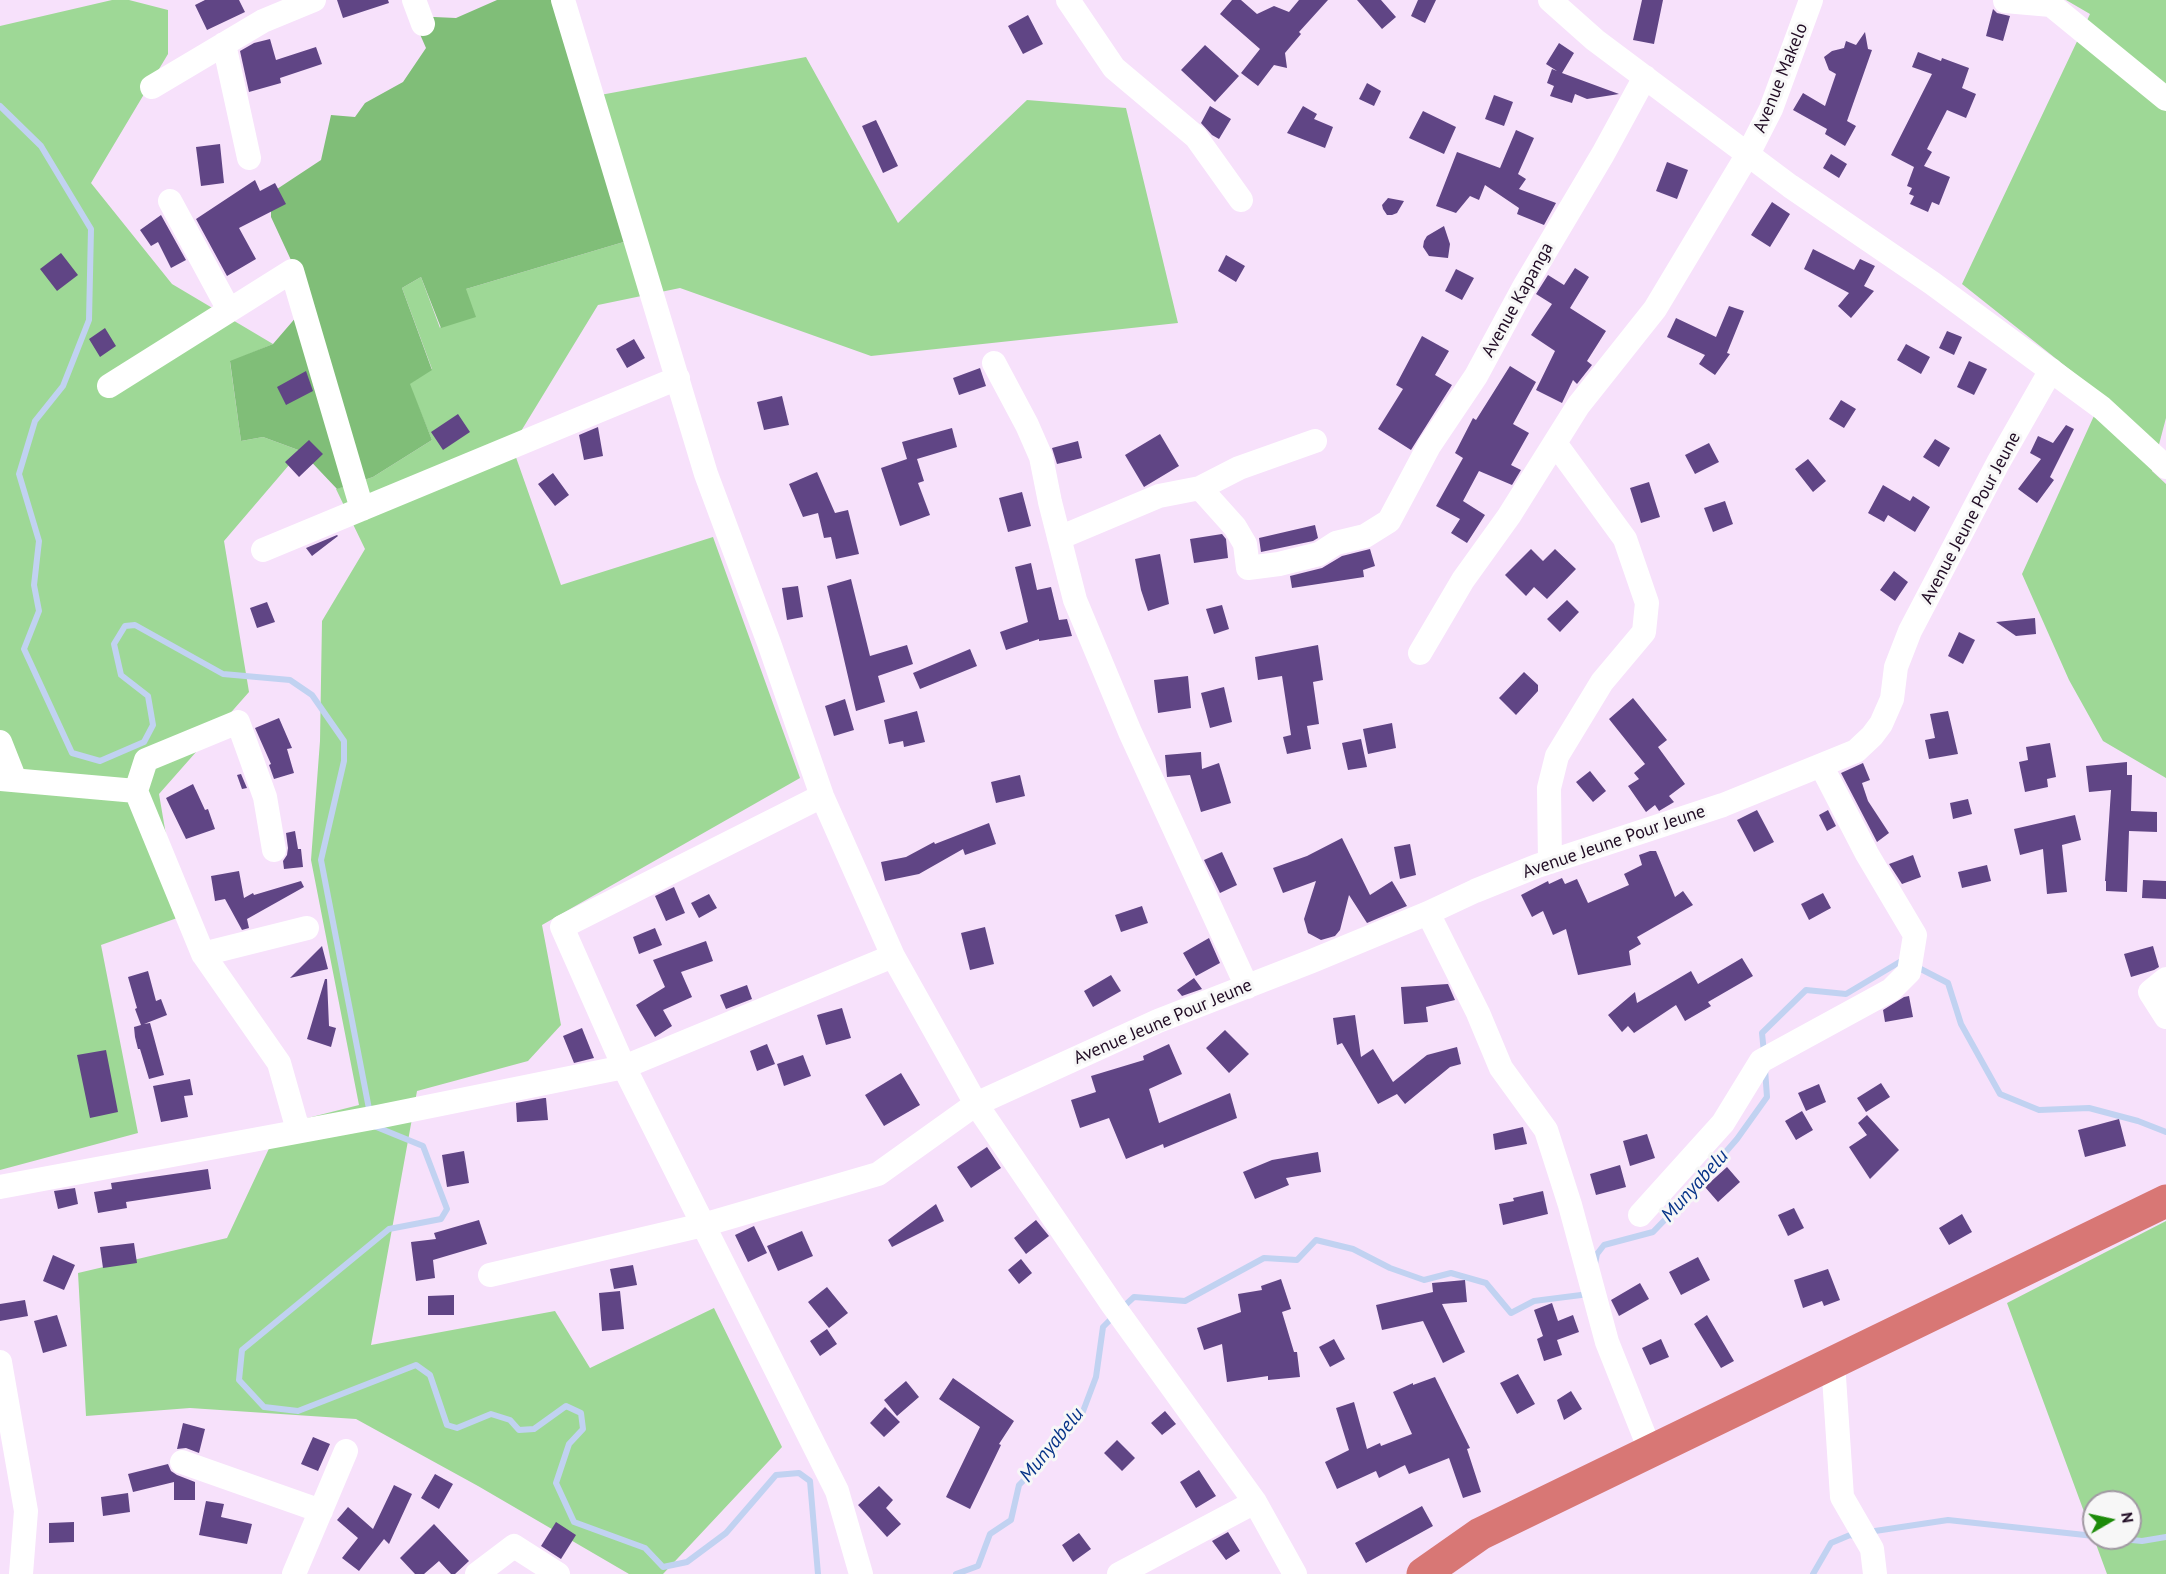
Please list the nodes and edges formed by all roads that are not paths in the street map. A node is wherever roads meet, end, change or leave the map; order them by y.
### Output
1 (314, 0) edge
2 (414, 0) edge
3 (563, 0) edge
4 (1068, 0) edge
5 (1550, 0) edge
6 (1811, 0) edge
7 (2005, 1) edge
8 (259, 10) edge
9 (423, 24) dead end
10 (224, 44) junction
11 (1645, 77) junction
12 (152, 87) dead end
13 (2166, 99) edge
14 (1748, 154) junction
15 (249, 158) dead end
16 (1241, 200) dead end
17 (170, 201) dead end
18 (229, 310) junction
19 (994, 363) dead end
20 (2051, 370) junction
21 (678, 378) junction
22 (109, 386) dead end
23 (1315, 441) dead end
24 (1555, 443) junction
25 (2165, 464) edge
26 (1200, 488) junction
27 (362, 509) junction
28 (1059, 538) junction
29 (262, 550) dead end
30 (1420, 653) dead end
31 (0, 742) edge
32 (1822, 767) junction
33 (8, 779) edge
34 (136, 791) junction
35 (822, 796) junction
36 (274, 850) dead end
37 (1550, 862) junction
38 (1428, 913) junction
39 (307, 928) dead end
40 (203, 954) junction
41 (892, 956) junction
42 (2166, 979) edge
43 (1247, 987) junction
44 (2166, 1017) edge
45 (624, 1067) junction
46 (976, 1104) junction
47 (298, 1130) junction
48 (0, 1187) edge
49 (2166, 1201) edge
50 (1640, 1215) dead end
51 (703, 1225) junction
52 (490, 1275) dead end
53 (0, 1362) edge
54 (1833, 1362) junction
55 (1650, 1450) junction
56 (346, 1451) dead end
57 (182, 1462) dead end
58 (1255, 1502) junction
59 (321, 1511) junction
60 (21, 1574) edge
61 (294, 1574) edge
62 (477, 1574) edge
63 (558, 1574) edge
64 (861, 1574) edge
65 (1119, 1574) edge
66 (1294, 1574) edge
67 (1423, 1574) edge
68 (1875, 1574) edge

1 - 8 street
2 - 9 street
3 - 21 street
4 - 16 street
5 - 11 street
6 - 14 street, Avenue Makelo
7 - 13 street
8 - 10 street
10 - 12 street
10 - 15 street
11 - 14 street
11 - 26 street, Avenue Kapanga
14 - 20 street
14 - 24 street, Avenue Makelo
17 - 18 street
18 - 22 street
18 - 27 street
19 - 28 street
20 - 25 street
20 - 32 street, Avenue Jeune Pour Jeune
21 - 27 street
21 - 35 street
23 - 26 street
24 - 30 street, Avenue Makelo
24 - 37 street
26 - 28 street
27 - 29 street
28 - 43 street
31 - 33 street
32 - 37 street, Avenue Jeune Pour Jeune
32 - 50 street
33 - 34 street
34 - 36 street
34 - 40 street
35 - 41 street
35 - 45 street
37 - 38 street, Avenue Jeune Pour Jeune
38 - 43 street, Avenue Jeune Pour Jeune
38 - 55 street
39 - 40 street
40 - 47 street
41 - 45 street
41 - 46 street
42 - 44 street
43 - 46 street, Avenue Jeune Pour Jeune
45 - 47 street
45 - 51 street
46 - 51 street, Avenue Jeune Pour Jeune
46 - 58 street
47 - 48 street
49 - 54 highway
51 - 52 street, Avenue Jeune Pour Jeune
51 - 64 street
53 - 60 street
54 - 55 highway
54 - 68 street
55 - 67 highway
56 - 59 street
57 - 59 street
58 - 65 street
58 - 66 street
59 - 61 street
62 - 63 street

